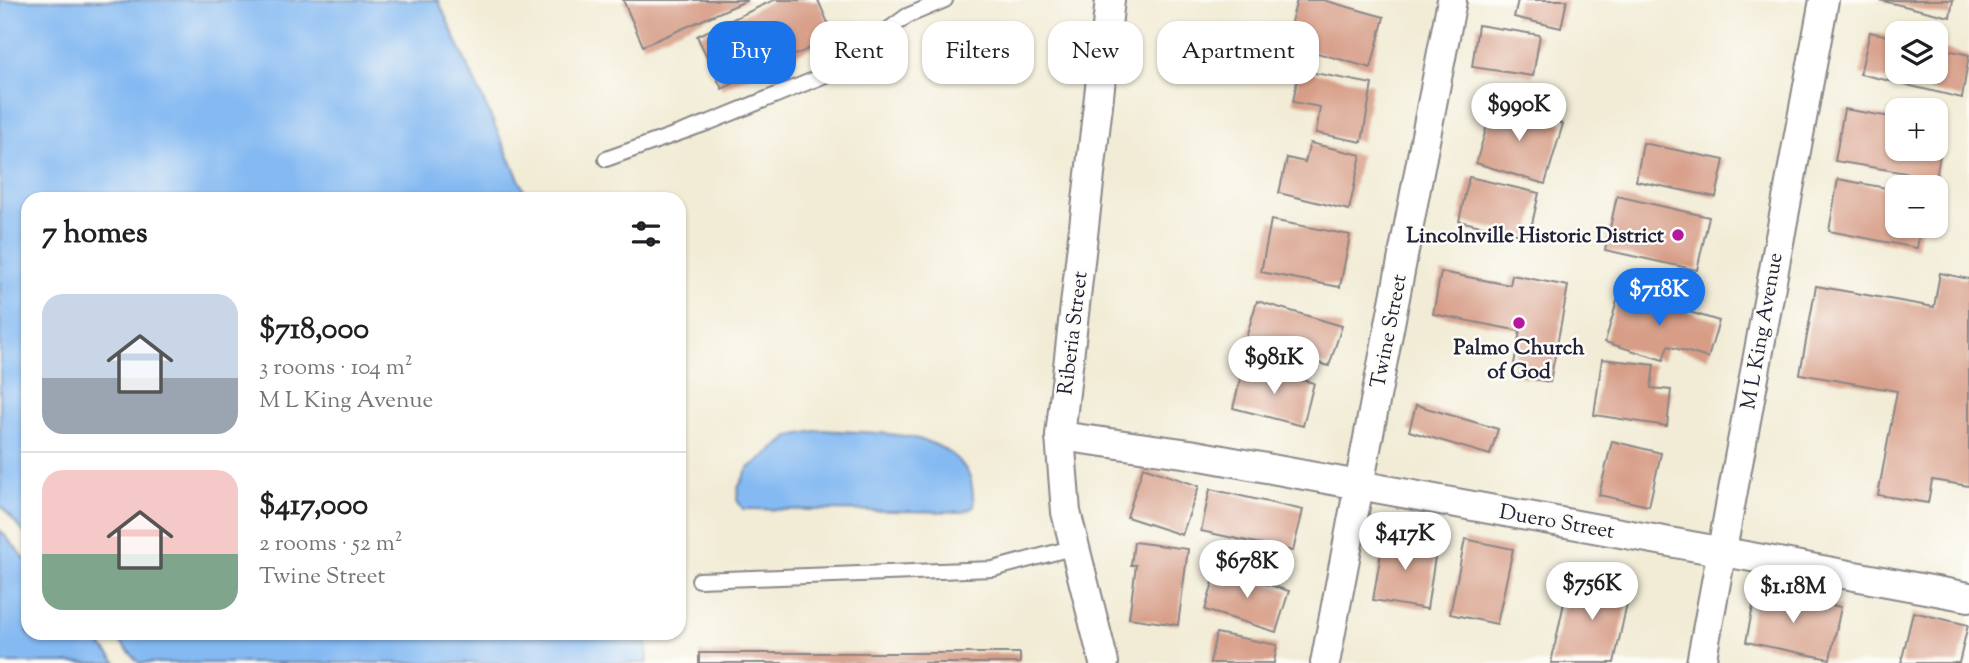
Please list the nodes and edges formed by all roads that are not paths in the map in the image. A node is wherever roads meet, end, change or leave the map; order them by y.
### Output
1 (945, 0) edge
2 (1110, 0) edge
3 (1452, 0) edge
4 (1824, 0) edge
5 (606, 159) dead end
6 (1060, 436) junction
7 (1359, 486) junction
8 (1074, 547) junction
9 (1722, 550) junction
10 (699, 580) dead end
11 (1969, 597) edge
12 (1108, 658) edge
13 (1325, 663) edge
14 (1702, 663) edge

1 - 5 lane
2 - 6 street, Riberia Street
3 - 7 street, Twine Street
4 - 9 street, M L King Avenue
6 - 7 street, Duero Street
6 - 8 street, Riberia Street
7 - 9 street, Duero Street
7 - 13 street, Twine Street
8 - 10 lane
8 - 12 street, Riberia Street
9 - 11 street, Duero Street
9 - 14 street, M L King Avenue

